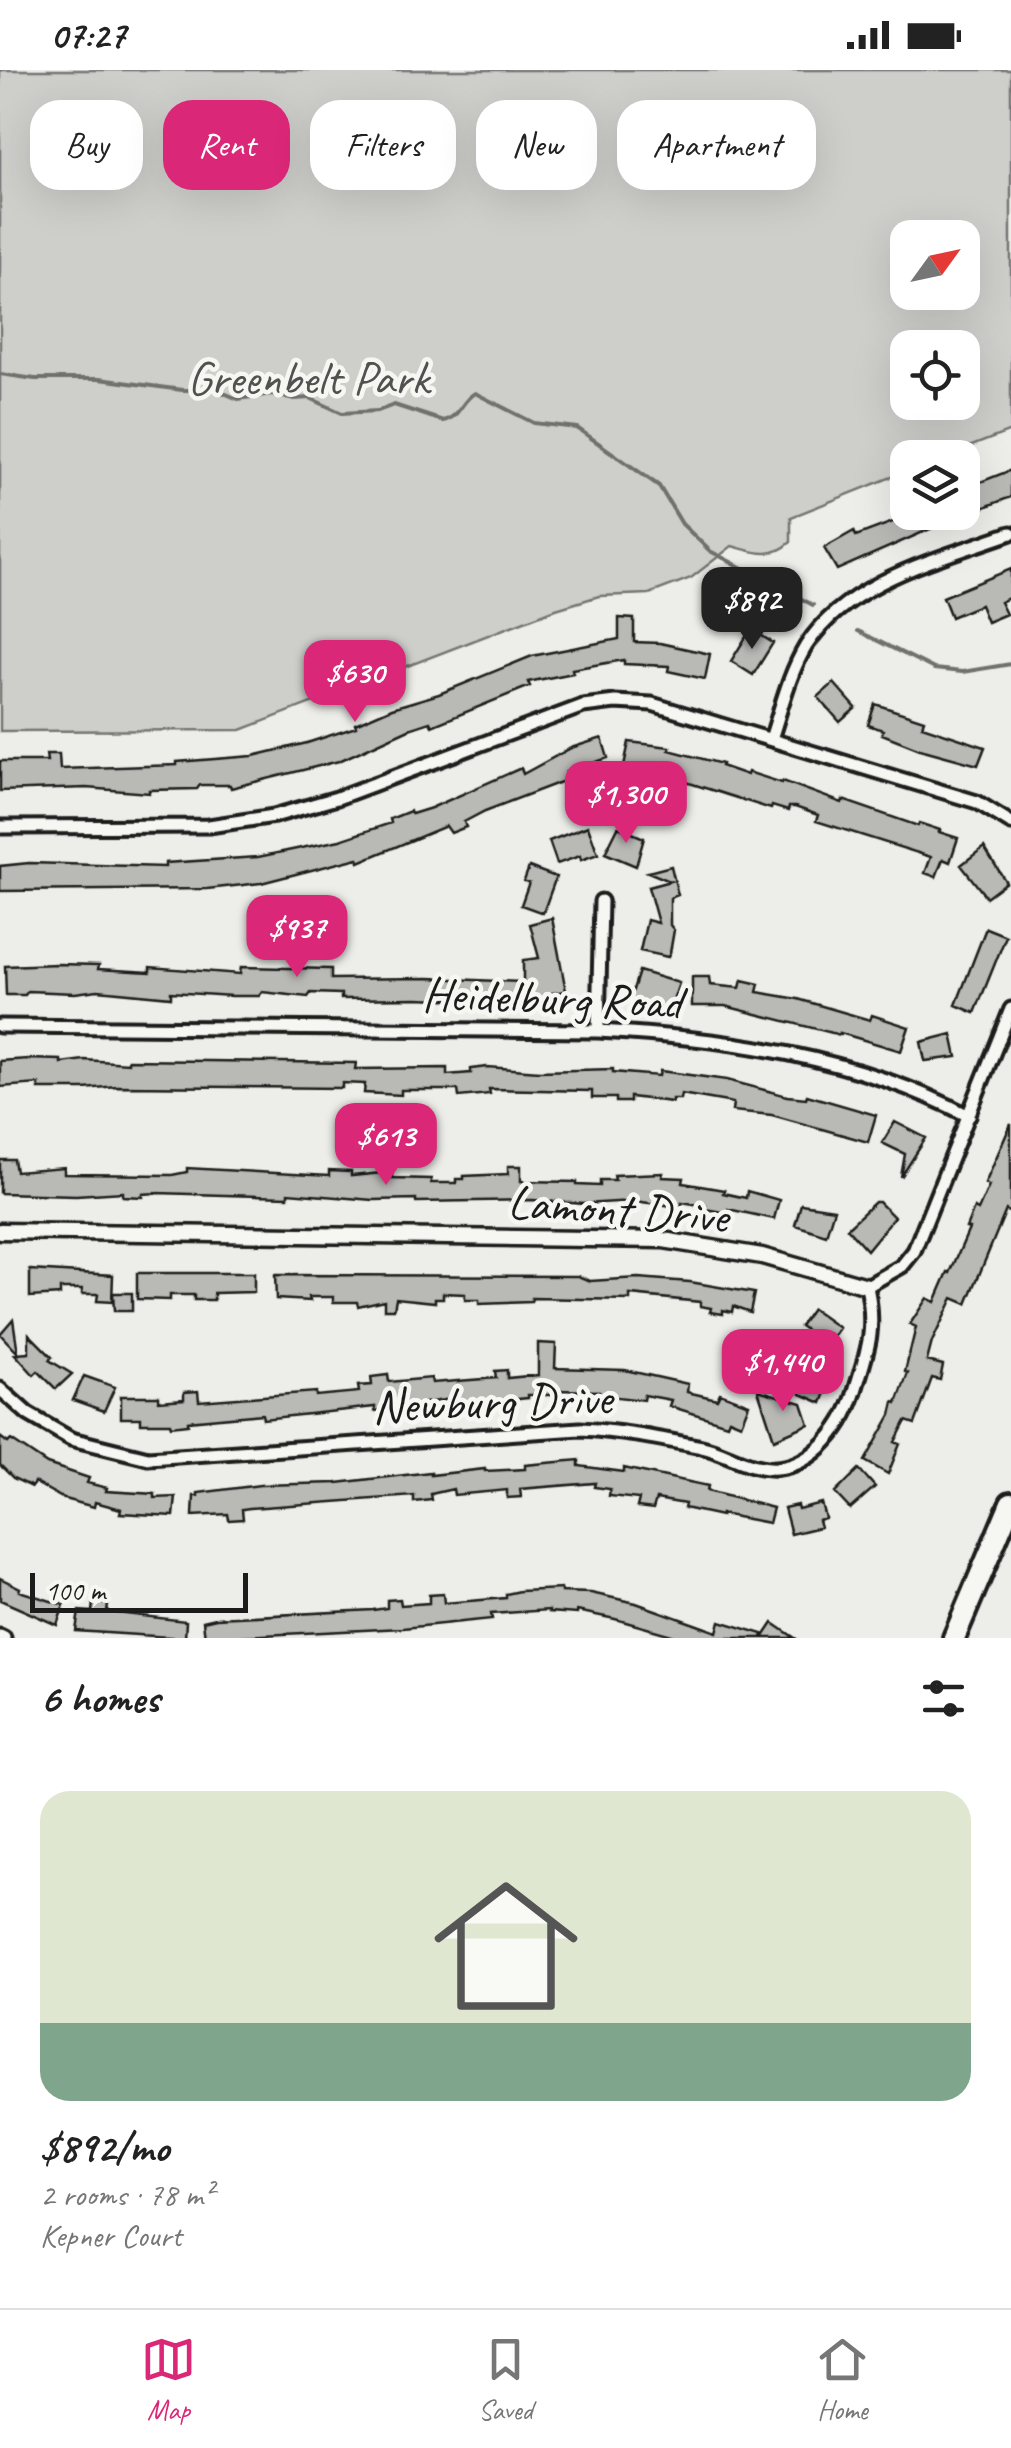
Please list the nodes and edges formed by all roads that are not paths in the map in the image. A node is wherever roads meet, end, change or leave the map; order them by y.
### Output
1 (1011, 533) edge
2 (771, 740) junction
3 (1011, 824) edge
4 (0, 827) edge
5 (601, 901) dead end
6 (1011, 1009) edge
7 (0, 1026) edge
8 (598, 1030) junction
9 (969, 1116) junction
10 (0, 1231) edge
11 (867, 1286) junction
12 (0, 1389) edge
13 (1011, 1504) edge
14 (954, 1638) edge

1 - 2 street
2 - 3 street
2 - 4 street
5 - 8 street
6 - 9 street
7 - 8 street, Heidelburg Road
8 - 9 street, Heidelburg Road
9 - 11 street
10 - 11 street, Lamont Drive
11 - 12 street, Newburg Drive
13 - 14 highway

